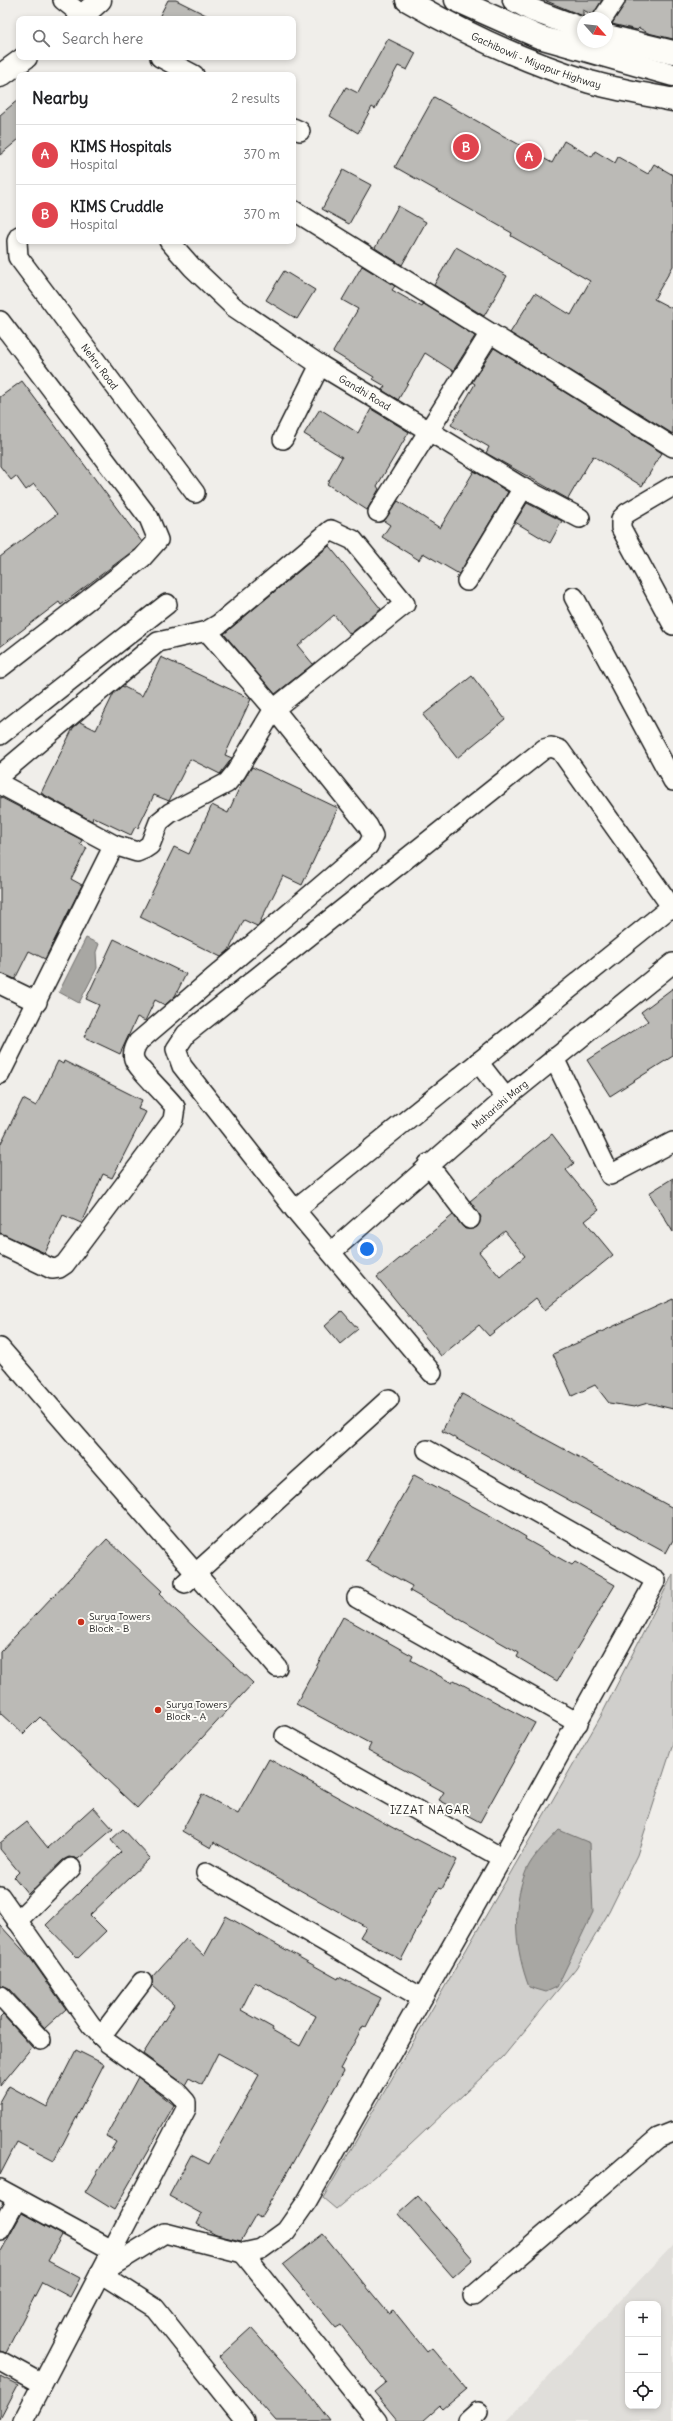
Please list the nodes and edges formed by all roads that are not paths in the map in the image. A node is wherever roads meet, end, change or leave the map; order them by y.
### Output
1 (63, 0) edge
2 (100, 0) edge
3 (408, 0) edge
4 (456, 0) edge
5 (615, 0) edge
6 (527, 3) edge
7 (607, 12) edge
8 (81, 16) edge
9 (85, 16) edge
10 (577, 26) edge
11 (613, 37) edge
12 (673, 52) edge
13 (22, 60) edge
14 (166, 60) edge
15 (188, 72) edge
16 (673, 75) edge
17 (0, 76) edge
18 (673, 100) edge
19 (296, 212) edge
20 (17, 244) edge
21 (172, 244) edge
22 (0, 321) edge
23 (490, 333) junction
24 (320, 366) junction
25 (428, 431) junction
26 (283, 439) dead end
27 (673, 447) edge
28 (673, 486) edge
29 (523, 488) junction
30 (195, 493) dead end
31 (378, 512) dead end
32 (580, 518) dead end
33 (467, 581) dead end
34 (574, 597) dead end
35 (168, 604) dead end
36 (673, 625) edge
37 (207, 630) junction
38 (0, 668) edge
39 (274, 709) junction
40 (0, 734) edge
41 (0, 775) edge
42 (673, 780) edge
43 (0, 784) edge
44 (114, 845) junction
45 (672, 908) edge
46 (673, 963) edge
47 (0, 984) edge
48 (37, 1002) junction
49 (554, 1058) junction
50 (478, 1062) junction
51 (0, 1074) edge
52 (506, 1098) junction
53 (673, 1142) edge
54 (428, 1164) junction
55 (295, 1210) junction
56 (470, 1219) dead end
57 (0, 1244) edge
58 (331, 1252) junction
59 (0, 1348) edge
60 (432, 1373) dead end
61 (389, 1399) dead end
62 (427, 1450) dead end
63 (190, 1578) junction
64 (357, 1598) dead end
65 (277, 1666) dead end
66 (578, 1723) junction
67 (285, 1736) dead end
68 (502, 1858) junction
69 (71, 1868) dead end
70 (206, 1873) dead end
71 (1, 1902) edge
72 (17, 1920) junction
73 (142, 1982) dead end
74 (0, 1996) edge
75 (422, 1998) junction
76 (101, 2036) junction
77 (41, 2040) dead end
78 (673, 2132) edge
79 (0, 2189) edge
80 (17, 2199) junction
81 (0, 2230) edge
82 (112, 2250) junction
83 (242, 2253) junction
84 (100, 2273) junction
85 (473, 2296) dead end
86 (0, 2361) edge
87 (42, 2384) junction
88 (23, 2421) edge
89 (245, 2421) edge
90 (377, 2421) edge

1 - 8 street
2 - 9 main road
3 - 18 main road, Gachibowli - Miyapur Highway
4 - 16 main road
5 - 7 street
6 - 10 main road
11 - 12 main road
13 - 17 main road
14 - 15 street
19 - 23 street
20 - 30 street, Nehru Road
21 - 24 street, Gandhi Road
22 - 38 street
23 - 25 street
23 - 27 street
24 - 25 street, Gandhi Road
24 - 26 street
25 - 29 street, Gandhi Road
25 - 31 street
28 - 36 street
29 - 32 street, Gandhi Road
29 - 33 street
34 - 42 street
35 - 40 street
37 - 39 street
37 - 39 street
37 - 41 street
39 - 44 street
39 - 57 street
43 - 44 street
44 - 48 street
45 - 50 street
45 - 55 street
46 - 49 street, Maharishi Marg
47 - 48 street
48 - 51 street
49 - 52 street, Maharishi Marg
49 - 53 street
50 - 52 street
50 - 55 street
52 - 54 street, Maharishi Marg
54 - 56 street
54 - 58 street, Maharishi Marg
55 - 58 street
58 - 60 street
59 - 63 street
61 - 63 street
62 - 66 street
63 - 65 street
64 - 66 street
66 - 68 street
67 - 68 street
68 - 75 street
69 - 72 street
70 - 75 street
71 - 72 street
72 - 76 street
73 - 76 street
74 - 77 street
75 - 83 street
76 - 82 street
78 - 85 street
79 - 80 street
80 - 81 street
80 - 82 street
82 - 84 street
83 - 84 street
83 - 90 street
84 - 87 street
84 - 89 street
86 - 87 street
87 - 88 street

